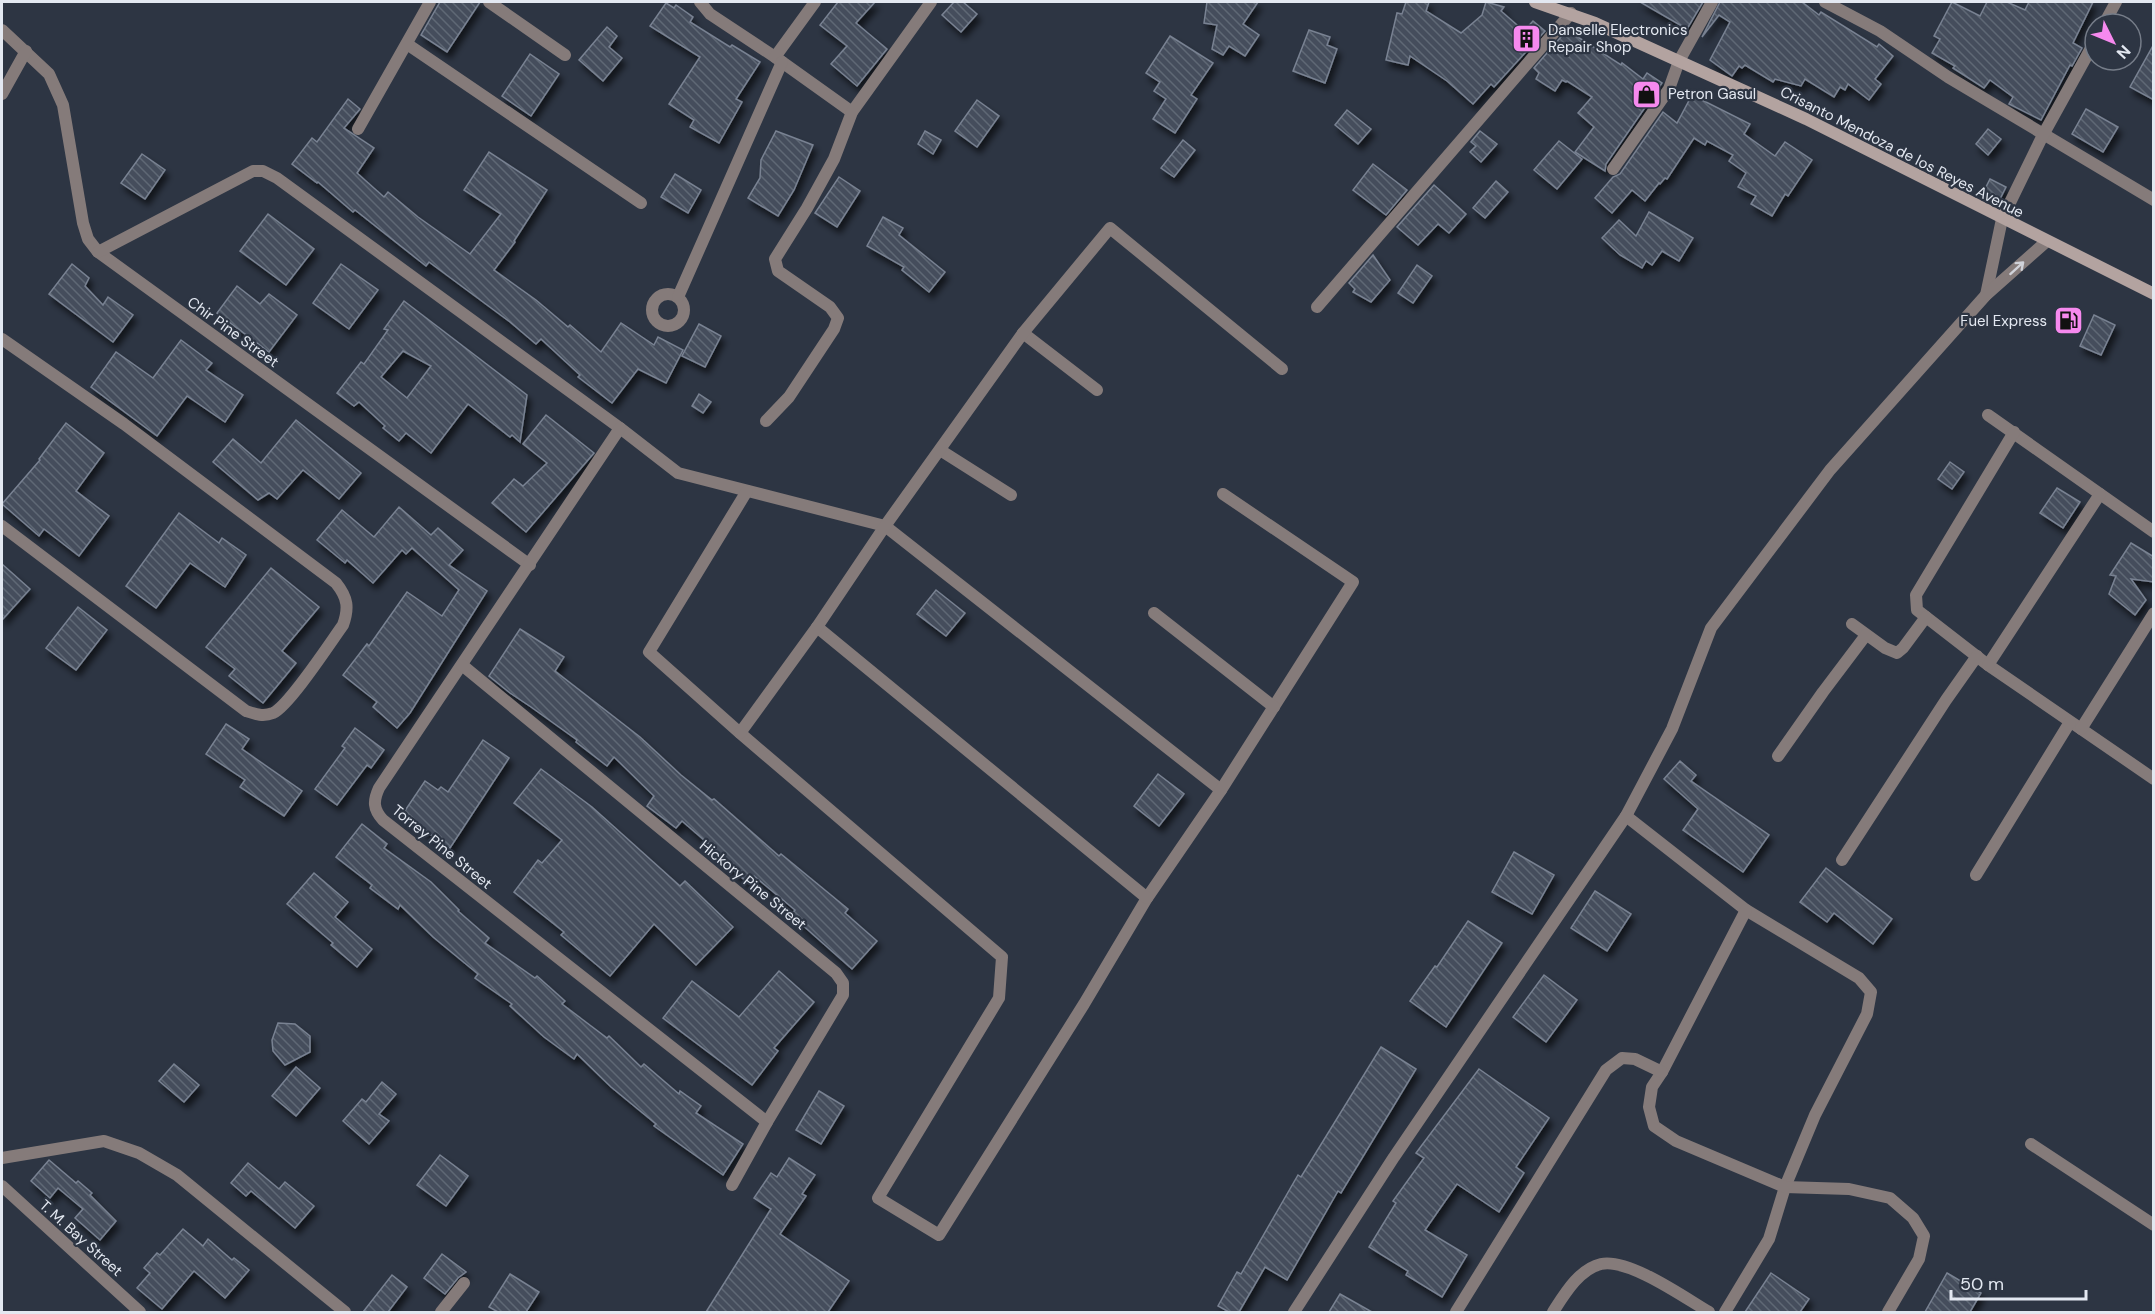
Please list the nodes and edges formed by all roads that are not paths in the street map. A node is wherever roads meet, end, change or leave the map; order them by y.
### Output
1 (430, 2) edge
2 (489, 2) edge
3 (700, 2) edge
4 (815, 2) edge
5 (931, 2) edge
6 (1535, 2) edge
7 (1712, 2) edge
8 (1825, 2) edge
9 (1571, 13) junction
10 (2, 30) edge
11 (407, 44) junction
12 (26, 51) junction
13 (565, 55) dead end
14 (779, 60) junction
15 (1678, 61) junction
16 (2083, 63) edge
17 (2, 94) edge
18 (852, 112) junction
19 (358, 129) dead end
20 (2043, 135) junction
21 (1613, 169) dead end
22 (2154, 200) edge
23 (641, 203) dead end
24 (2002, 219) junction
25 (2047, 241) junction
26 (98, 252) junction
27 (2154, 294) edge
28 (1986, 295) junction
29 (678, 297) dead end
30 (1317, 307) dead end
31 (1023, 333) junction
32 (2, 339) edge
33 (1282, 369) dead end
34 (1097, 390) dead end
35 (1988, 415) dead end
36 (766, 421) dead end
37 (620, 428) junction
38 (2014, 432) junction
39 (940, 450) junction
40 (747, 491) junction
41 (1223, 494) dead end
42 (2100, 494) junction
43 (1011, 495) dead end
44 (2, 526) edge
45 (885, 526) junction
46 (2154, 532) edge
47 (530, 565) junction
48 (1154, 612) dead end
49 (2154, 614) edge
50 (1926, 617) junction
51 (1852, 624) dead end
52 (817, 627) junction
53 (1866, 635) junction
54 (1977, 656) junction
55 (462, 665) junction
56 (1988, 665) junction
57 (1274, 707) junction
58 (2076, 725) junction
59 (741, 733) junction
60 (1778, 756) dead end
61 (2154, 779) edge
62 (1221, 790) junction
63 (1626, 816) junction
64 (1842, 860) dead end
65 (1976, 874) dead end
66 (1147, 898) junction
67 (1746, 910) junction
68 (1662, 1072) junction
69 (767, 1122) junction
70 (2031, 1144) dead end
71 (2, 1158) edge
72 (732, 1185) dead end
73 (2, 1186) edge
74 (1785, 1186) junction
75 (2154, 1225) edge
76 (464, 1283) dead end
77 (140, 1312) edge
78 (345, 1312) edge
79 (441, 1312) edge
80 (1294, 1312) edge
81 (1456, 1312) edge
82 (1553, 1312) edge
83 (1709, 1312) edge
84 (1725, 1312) edge
85 (1888, 1312) edge

1 - 11 street
2 - 13 street
3 - 14 street
4 - 14 street
5 - 18 street
6 - 9 main road, Crisanto Mendoza de los Reyes Avenue
7 - 15 street
8 - 20 street
9 - 15 main road, Crisanto Mendoza de los Reyes Avenue
9 - 30 street
10 - 12 street, Chir Pine Street
11 - 19 street
11 - 23 street
12 - 17 street
12 - 26 street, Chir Pine Street
14 - 18 street
14 - 29 street
15 - 21 street
15 - 24 main road, Crisanto Mendoza de los Reyes Avenue
16 - 20 street
18 - 36 street
20 - 22 street
20 - 24 street
24 - 25 main road, Crisanto Mendoza de los Reyes Avenue
24 - 28 street
25 - 27 main road, Crisanto Mendoza de los Reyes Avenue
28 -> 25 street
26 - 37 street
26 - 47 street, Chir Pine Street
28 - 63 street
31 - 33 street
31 - 34 street
31 - 39 street
32 - 44 street
35 - 38 street
37 - 40 street
37 - 47 street, Torrey Pine Street
38 - 42 street
38 - 50 street
39 - 43 street
39 - 45 street
40 - 45 street
40 - 59 street
41 - 57 street
42 - 46 street
42 - 56 street
45 - 52 street
45 - 62 street
47 - 55 street, Torrey Pine Street
48 - 57 street
49 - 58 street
50 - 53 street
50 - 54 street
51 - 53 street
52 - 59 street
52 - 66 street
53 - 60 street
54 - 56 street
54 - 64 street
55 - 69 street, Hickory Pine Street
55 - 69 street, Torrey Pine Street
56 - 58 street
57 - 62 street
58 - 61 street
58 - 65 street
59 - 66 street
62 - 66 street
63 - 67 street
63 - 80 street
67 - 68 street
67 - 74 street
68 - 74 street
68 - 81 street
69 - 72 street, Hickory Pine Street
70 - 75 street
71 - 78 street
73 - 77 street, T. M. Bay Street
74 - 84 street
74 - 85 street
76 - 79 street
82 - 83 street

